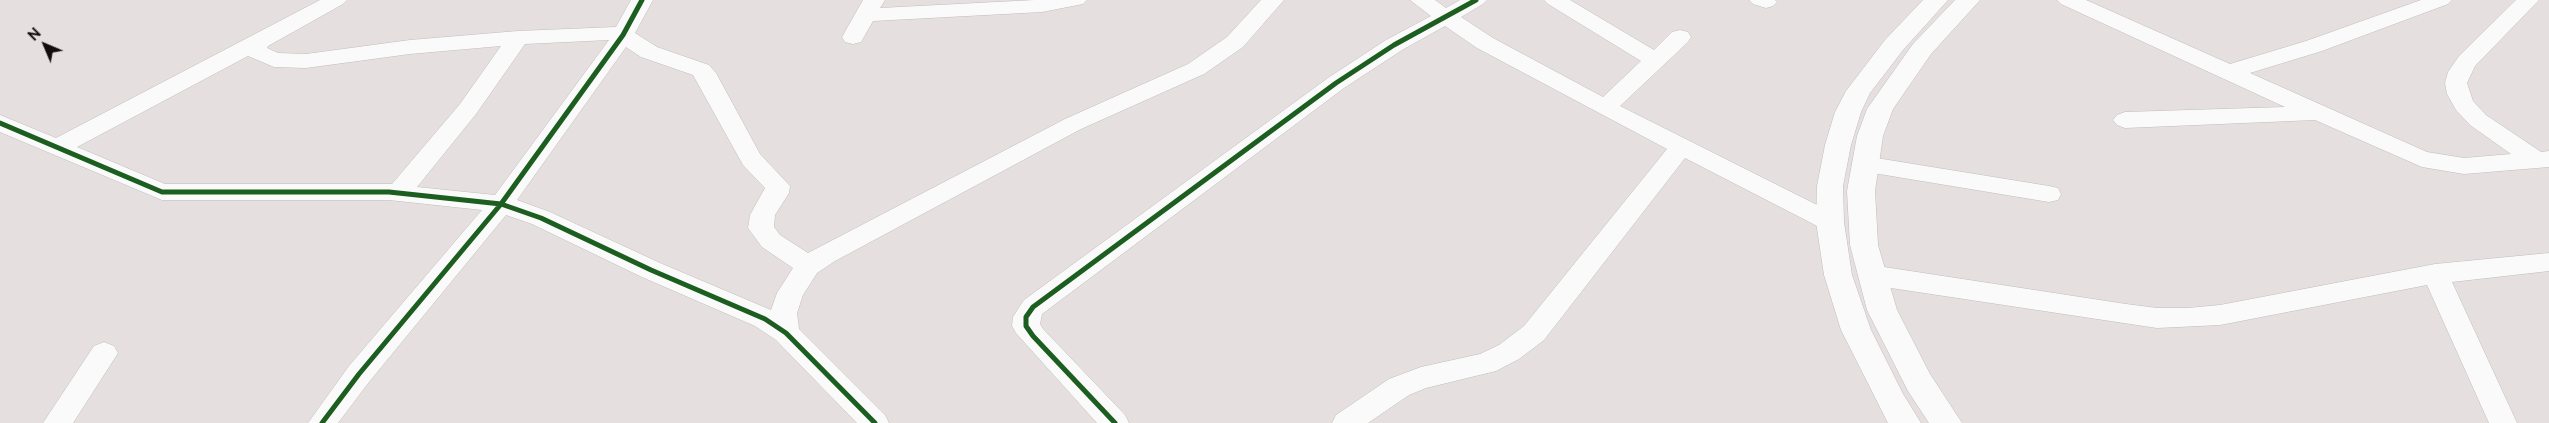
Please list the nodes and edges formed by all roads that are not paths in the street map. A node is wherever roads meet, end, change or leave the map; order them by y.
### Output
1 (336, 0) edge
2 (642, 0) edge
3 (1076, 0) edge
4 (1273, 0) edge
5 (1421, 0) edge
6 (1476, 0) edge
7 (1555, 0) edge
8 (2068, 0) edge
9 (2441, 0) edge
10 (2528, 0) edge
11 (1947, 6) edge
12 (869, 7) edge
13 (1446, 18) junction
14 (623, 35) junction
15 (853, 37) dead end
16 (1680, 37) dead end
17 (518, 38) junction
18 (258, 42) junction
19 (1655, 60) junction
20 (2229, 72) junction
21 (1605, 108) junction
22 (2317, 112) junction
23 (2125, 120) dead end
24 (0, 123) edge
25 (57, 147) junction
26 (1681, 147) junction
27 (2542, 160) edge
28 (1864, 164) junction
29 (398, 193) junction
30 (2049, 194) dead end
31 (501, 204) junction
32 (1830, 222) junction
33 (2549, 262) edge
34 (808, 266) junction
35 (2435, 274) junction
36 (1871, 275) junction
37 (786, 333) junction
38 (104, 353) dead end
39 (57, 423) edge
40 (322, 423) edge
41 (875, 423) edge
42 (1115, 423) edge
43 (1346, 423) edge
44 (1905, 423) edge
45 (1946, 423) edge
46 (2503, 423) edge

1 - 18 street
2 - 14 street
3 - 12 street
4 - 34 street
5 - 13 street
6 - 13 street
7 - 19 street
8 - 20 street
9 - 20 street
10 - 27 street
11 - 28 main road
11 - 32 main road
12 - 15 street
13 - 21 street
13 - 42 street
14 - 17 street
14 - 31 street
14 - 34 street
16 - 19 street
17 - 18 street
17 - 29 street
18 - 25 street
19 - 21 street
20 - 22 street
21 - 26 street
22 - 23 street
22 - 27 street
24 - 25 street
25 - 29 street
26 - 32 street
26 - 43 street
28 - 30 street
28 - 36 main road
29 - 31 street
31 - 37 street
31 - 40 street
32 - 44 main road
33 - 35 street
34 - 37 street
35 - 36 street
35 - 46 street
36 - 45 main road
37 - 41 street
38 - 39 street

